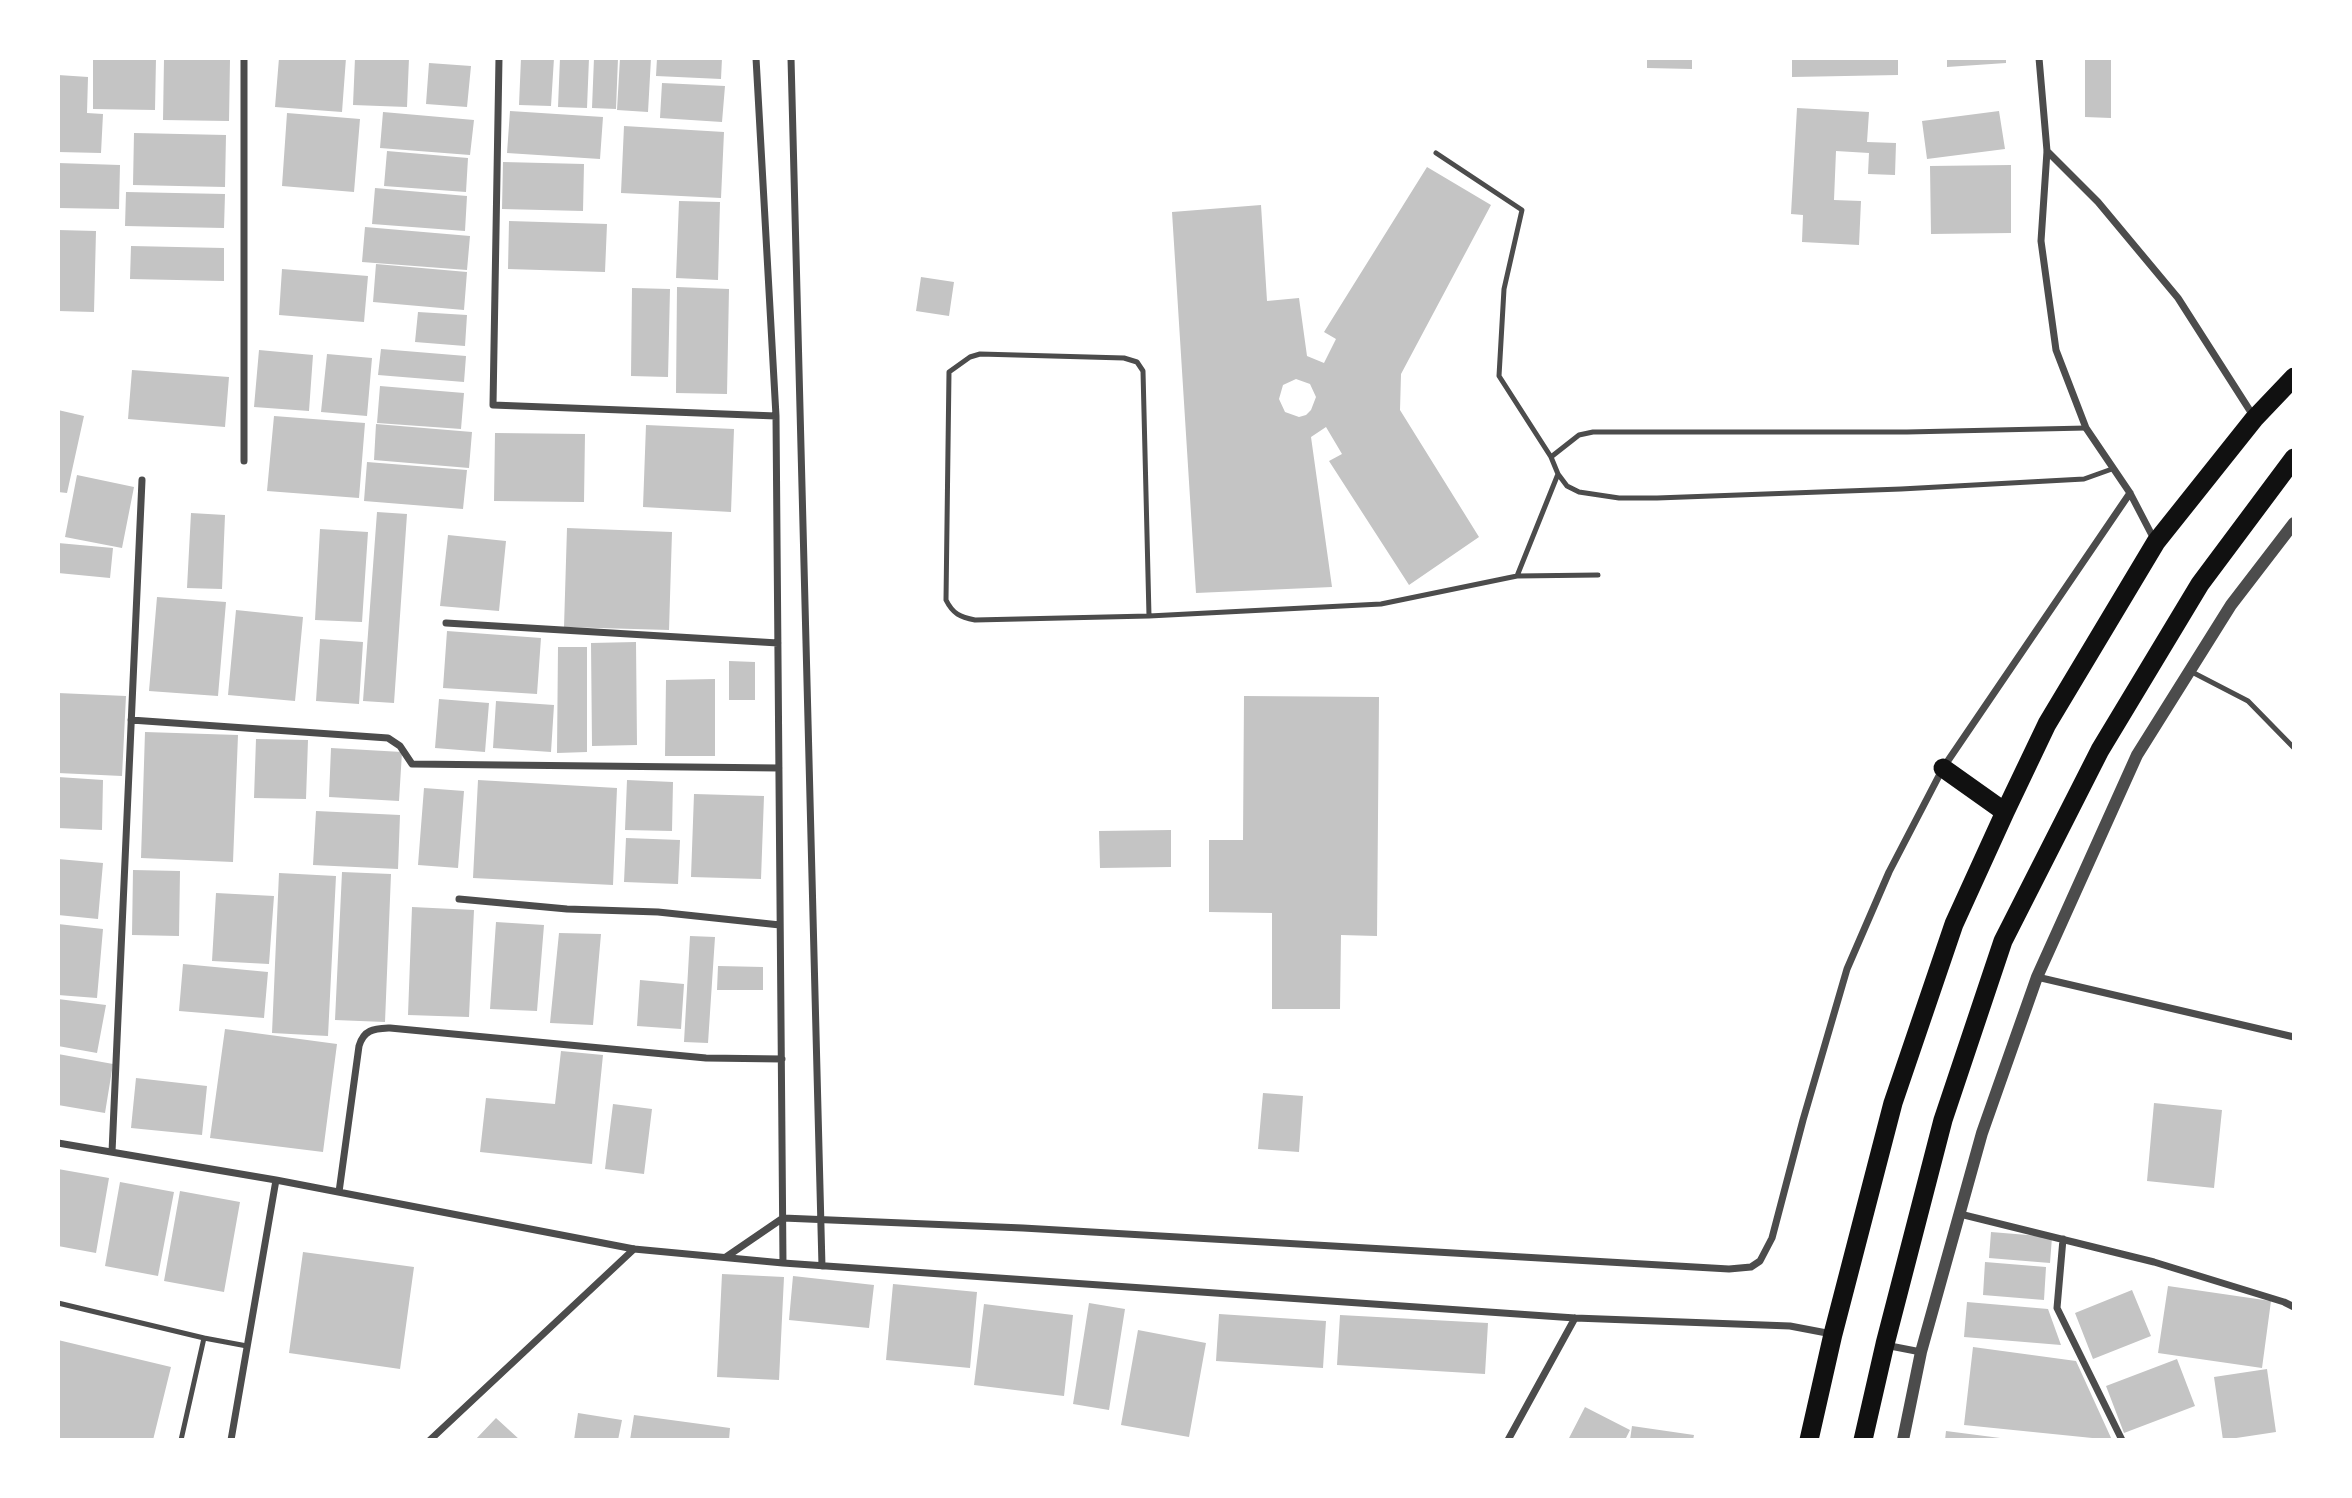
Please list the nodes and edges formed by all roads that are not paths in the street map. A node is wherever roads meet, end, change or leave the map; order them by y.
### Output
1 (244, 58) edge
2 (499, 58) edge
3 (756, 58) edge
4 (791, 58) edge
5 (2039, 58) edge
6 (2047, 150) junction
7 (1436, 153) dead end
8 (2294, 377) edge
9 (776, 416) junction
10 (2255, 419) junction
11 (2086, 428) junction
12 (1551, 457) junction
13 (2294, 458) edge
14 (244, 461) dead end
15 (2112, 469) junction
16 (1558, 474) junction
17 (142, 480) dead end
18 (2130, 493) junction
19 (2294, 523) edge
20 (2156, 542) junction
21 (1598, 575) dead end
22 (1517, 576) junction
23 (1149, 616) junction
24 (446, 623) dead end
25 (778, 643) junction
26 (2190, 671) junction
27 (131, 720) junction
28 (2294, 748) edge
29 (779, 768) junction
30 (1943, 768) junction
31 (2005, 812) junction
32 (459, 899) dead end
33 (780, 925) junction
34 (2037, 976) junction
35 (2294, 1037) edge
36 (782, 1059) junction
37 (58, 1143) edge
38 (112, 1152) junction
39 (276, 1180) junction
40 (339, 1192) junction
41 (1959, 1213) junction
42 (783, 1217) junction
43 (822, 1220) junction
44 (2063, 1239) junction
45 (634, 1249) junction
46 (726, 1257) junction
47 (783, 1263) junction
48 (822, 1266) junction
49 (58, 1303) edge
50 (2294, 1307) edge
51 (1575, 1318) junction
52 (1833, 1335) junction
53 (204, 1338) junction
54 (1885, 1344) junction
55 (247, 1346) junction
56 (1921, 1352) junction
57 (181, 1440) edge
58 (231, 1440) edge
59 (430, 1440) edge
60 (1508, 1440) edge
61 (1809, 1440) edge
62 (1863, 1440) edge
63 (1903, 1440) edge
64 (2122, 1440) edge

1 - 14 street
2 - 9 street
3 - 9 street
4 - 43 street
5 - 6 street
6 - 10 street
6 - 11 street
7 - 12 lane
8 - 10 highway
9 - 25 street
10 - 20 highway
11 - 12 lane
11 - 15 street
12 - 16 lane
13 - 54 highway
15 - 16 lane
15 - 18 street
16 - 22 lane
17 - 27 street
18 - 20 street
18 - 30 street
19 - 26 street
20 - 31 highway
21 - 22 lane
22 - 23 lane
23 - 23 lane
24 - 25 street
25 - 29 street
26 - 28 lane
26 - 34 street
27 - 29 street
27 - 38 street
29 - 33 street
30 - 31 highway
30 - 43 street
31 - 52 highway
32 - 33 street
33 - 36 street
34 - 35 street
34 - 41 street
36 - 40 street
36 - 42 street
37 - 38 street
38 - 39 street
39 - 40 street
39 - 55 street
40 - 45 street
41 - 44 street
41 - 56 street
42 - 43 street
42 - 46 street
42 - 47 street
43 - 48 street
44 - 50 street
44 - 64 street
45 - 46 street
45 - 59 street
46 - 47 street
47 - 48 street
48 - 51 street
49 - 53 lane
51 - 52 street
51 - 60 street
52 - 61 highway
53 - 55 lane
53 - 57 lane
54 - 56 street
54 - 62 highway
55 - 58 street
56 - 63 street

